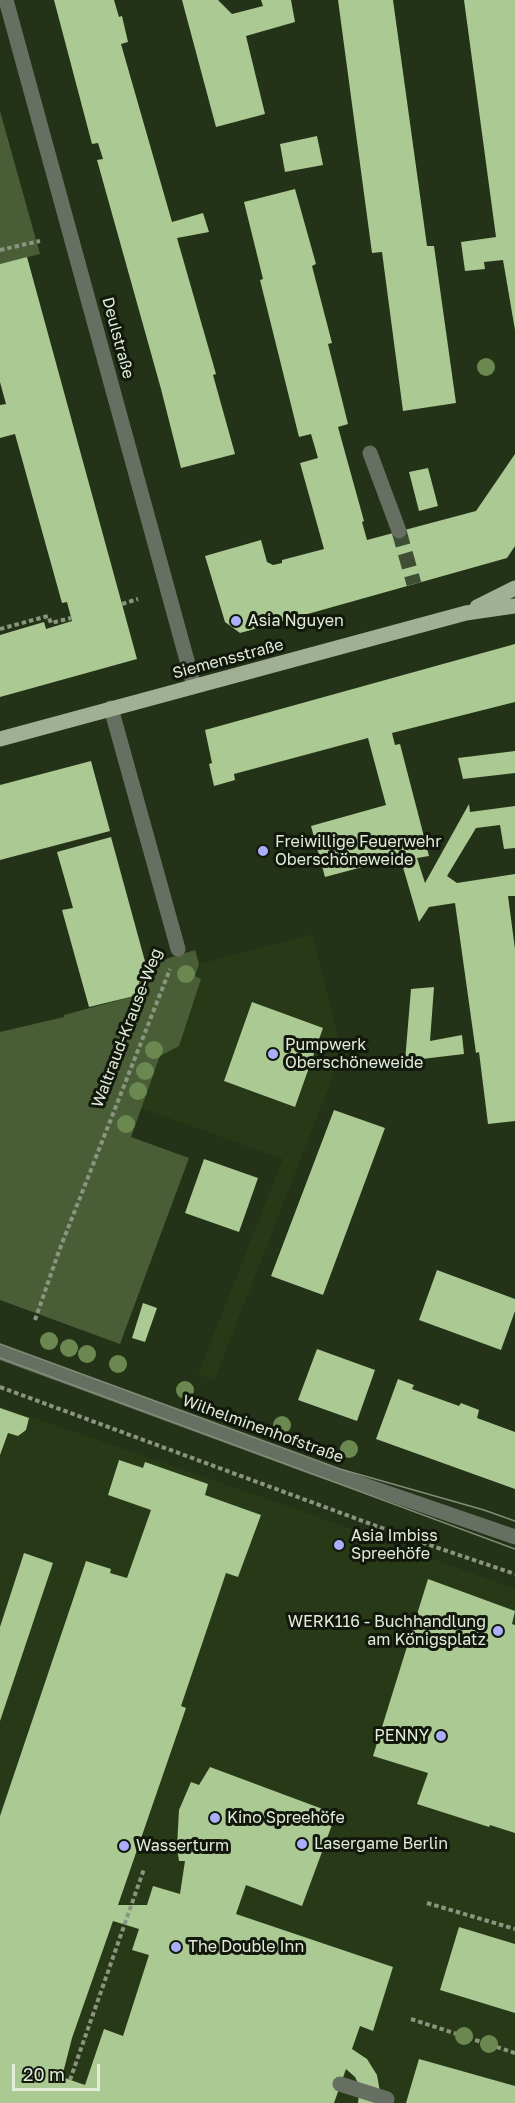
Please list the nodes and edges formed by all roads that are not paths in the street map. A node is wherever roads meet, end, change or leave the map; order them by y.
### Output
1 (6, 0) edge
2 (370, 453) dead end
3 (399, 531) tunnel mouth
4 (515, 588) edge
5 (515, 606) edge
6 (466, 613) junction
7 (194, 686) junction
8 (111, 708) junction
9 (0, 739) edge
10 (178, 949) road end
11 (0, 1352) edge
12 (515, 1537) edge
13 (340, 2084) dead end
14 (387, 2098) dead end

1 - 7 street, Deulstraße
2 - 3 street
4 - 6 main road, Siemensstraße
5 - 6 main road, Siemensstraße
6 - 7 main road, Siemensstraße
7 - 8 main road, Siemensstraße
8 - 9 main road, Siemensstraße
8 - 10 street, Waltraud-Krause-Weg
11 - 12 street, Wilhelminenhofstraße
13 - 14 street

